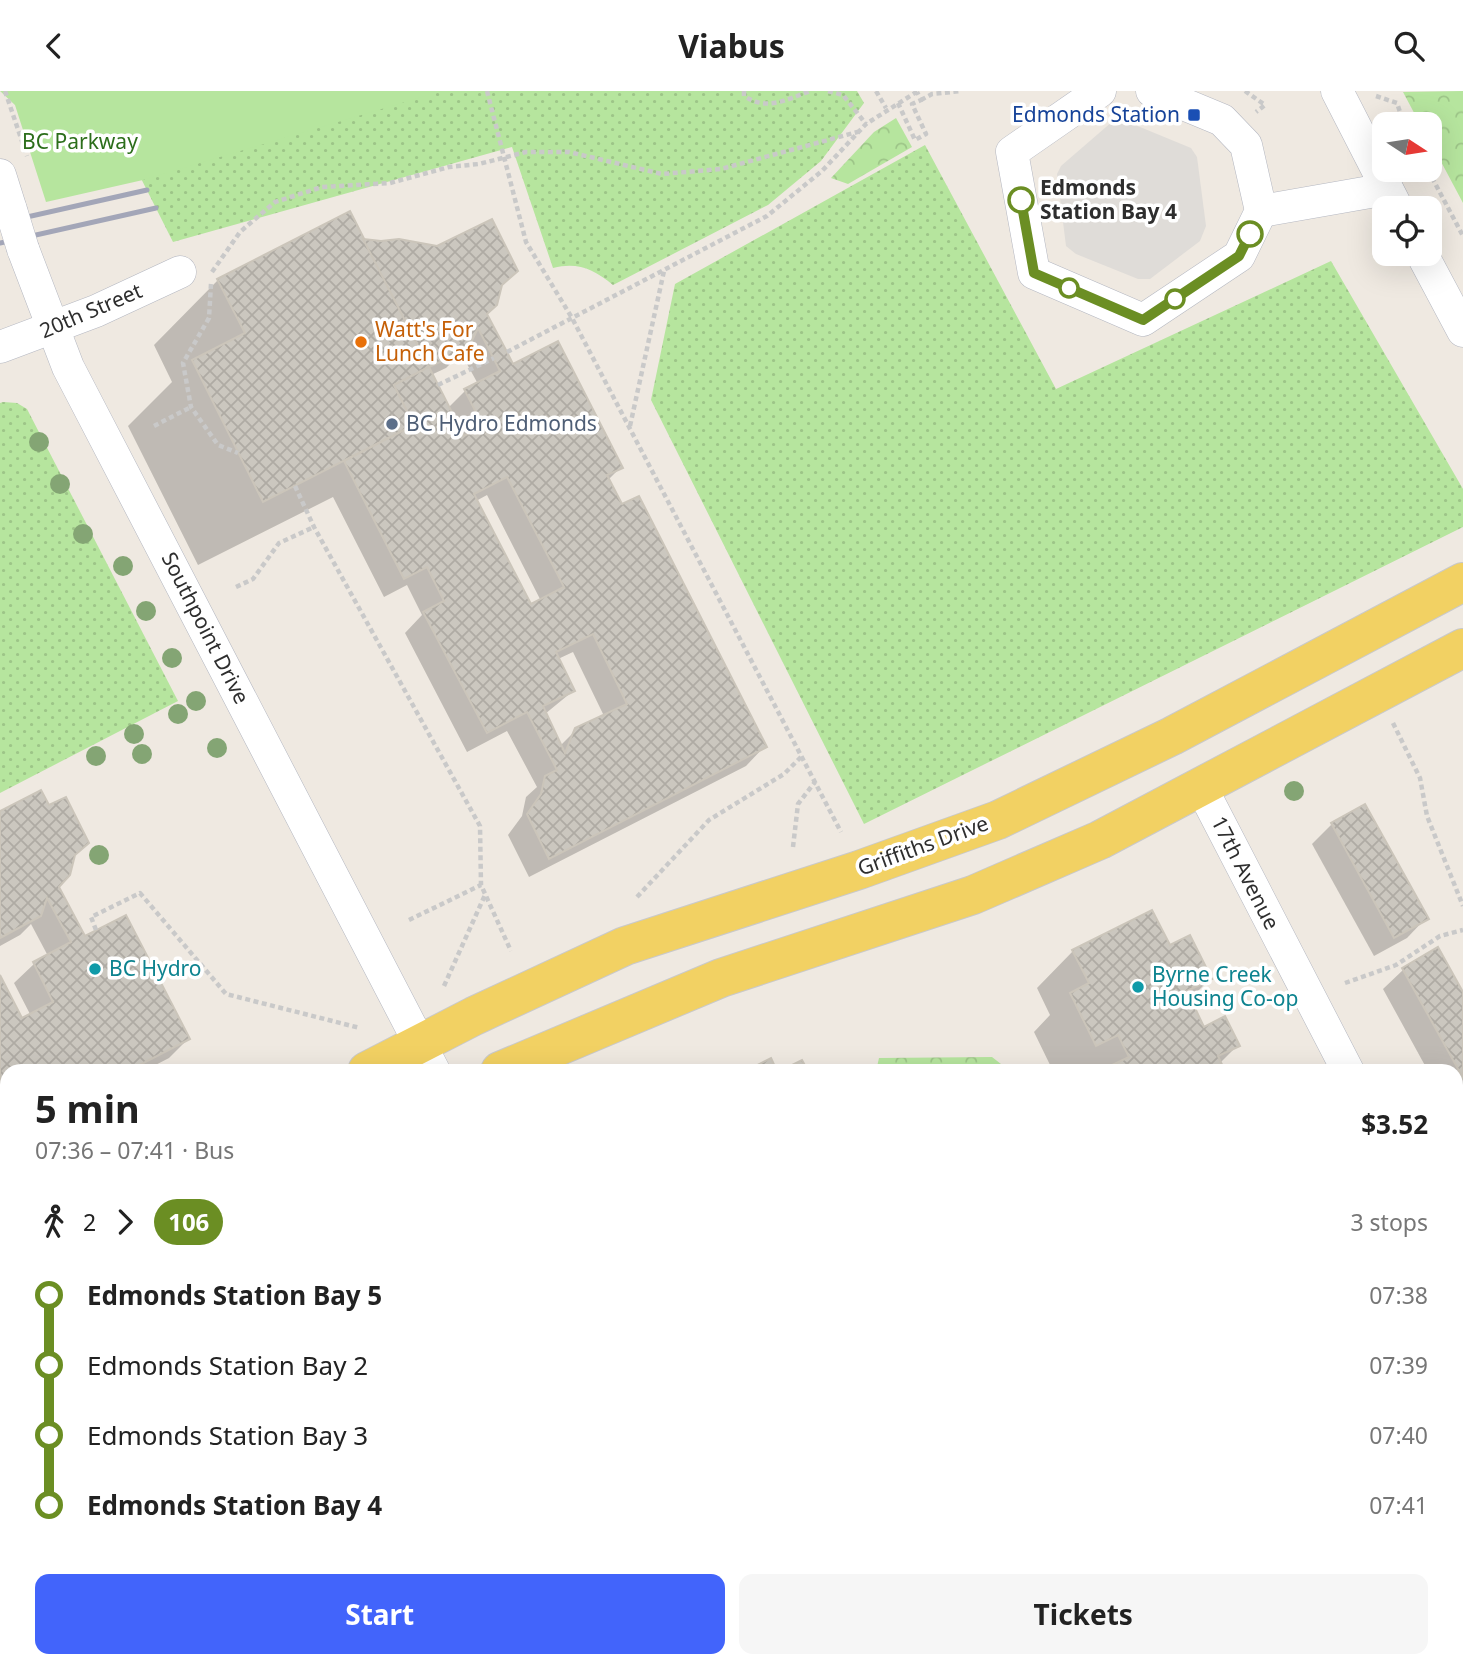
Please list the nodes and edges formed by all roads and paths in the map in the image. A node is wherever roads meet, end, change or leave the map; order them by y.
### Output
1 (5, 91) edge
2 (487, 91) edge
3 (744, 91) edge
4 (810, 91) edge
5 (828, 91) edge
6 (876, 91) edge
7 (917, 91) edge
8 (961, 91) edge
9 (1100, 91) edge
10 (1152, 91) edge
11 (1337, 91) edge
12 (1248, 92) edge
13 (921, 100) junction
14 (898, 103) junction
15 (1397, 103) dead end
16 (886, 108) junction
17 (1400, 112) edge
18 (1255, 113) dead end
19 (866, 124) junction
20 (861, 131) junction
21 (503, 156) junction
22 (31, 168) dead end
23 (0, 175) edge
24 (1434, 182) edge
25 (1391, 196) edge
26 (1372, 200) edge
27 (1261, 211) junction
28 (1463, 236) edge
29 (1428, 266) edge
30 (664, 270) junction
31 (180, 272) dead end
32 (572, 318) junction
33 (52, 328) junction
34 (1463, 331) edge
35 (0, 347) edge
36 (507, 352) dead end
37 (494, 358) dead end
38 (438, 385) dead end
39 (191, 407) junction
40 (154, 426) dead end
41 (629, 428) junction
42 (238, 453) dead end
43 (295, 486) dead end
44 (314, 527) junction
45 (1463, 582) edge
46 (236, 587) dead end
47 (1463, 648) edge
48 (1390, 716) dead end
49 (801, 757) junction
50 (815, 782) junction
51 (1201, 787) junction
52 (841, 832) dead end
53 (793, 847) dead end
54 (481, 885) junction
55 (485, 895) junction
56 (637, 897) dead end
57 (1463, 906) edge
58 (409, 921) dead end
59 (96, 930) dead end
60 (1463, 930) edge
61 (511, 951) dead end
62 (1345, 983) dead end
63 (444, 986) dead end
64 (360, 1028) dead end
65 (427, 1057) edge
66 (397, 1064) edge
67 (517, 1064) edge
68 (1344, 1064) edge

1 - 22 path
2 - 21 path
3 - 4 path
5 - 19 path
6 - 16 path
7 - 13 path
7 - 14 path
8 - 13 path
9 - 27 street
10 - 27 street
11 - 25 street
12 - 18 path
13 - 14 path
14 - 16 path
15 - 17 path
16 - 19 path
19 - 20 path
20 - 21 path
20 - 30 path
21 - 32 path
21 - 39 path
23 - 33 street, Southpoint Drive, bridge
24 - 28 path
26 - 27 street
29 - 34 street
30 - 32 path
30 - 41 path
31 - 33 street, 20th Street
32 - 36 path
32 - 41 path
33 - 35 street, 20th Street
33 - 65 street, Southpoint Drive
37 - 38 path
39 - 40 path
39 - 42 path
41 - 49 path
43 - 44 path
44 - 46 path
44 - 54 path
45 - 65 main road, Griffiths Drive
47 - 51 main road
48 - 57 path
49 - 50 path
49 - 56 path
50 - 52 path
50 - 53 path
51 - 67 main road
51 - 68 street, 17th Avenue
54 - 55 path
54 - 58 path
55 - 61 path
55 - 63 path
59 - 64 path
60 - 62 path
65 - 66 main road, Griffiths Drive

